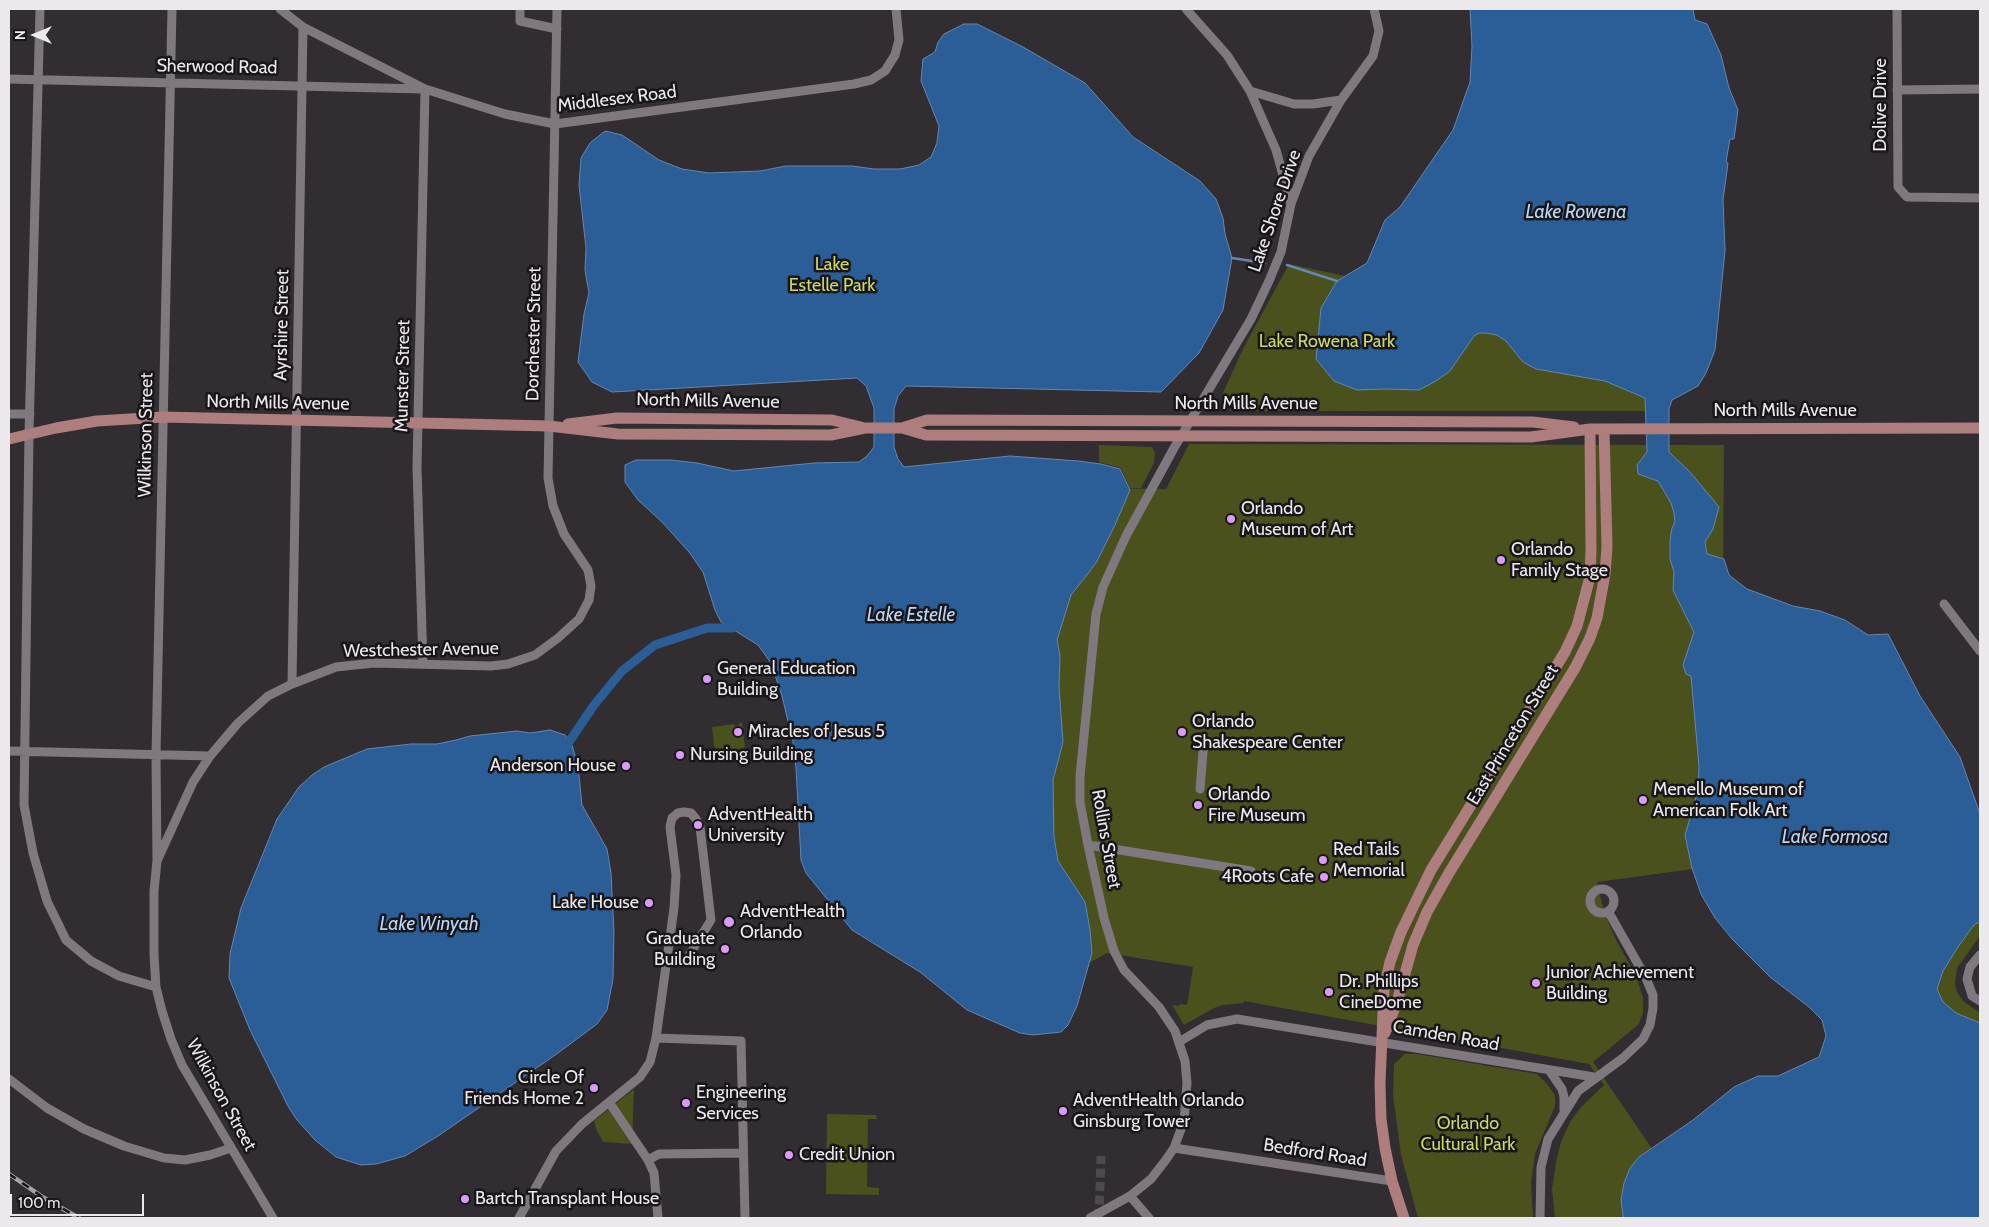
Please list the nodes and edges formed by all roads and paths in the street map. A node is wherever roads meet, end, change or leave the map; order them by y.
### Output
1 (40, 9) edge
2 (172, 9) edge
3 (280, 9) edge
4 (520, 9) edge
5 (557, 9) edge
6 (896, 9) edge
7 (1186, 9) edge
8 (1374, 9) edge
9 (1897, 9) edge
10 (303, 27) junction
11 (557, 29) junction
12 (9, 79) edge
13 (38, 80) junction
14 (170, 82) junction
15 (302, 85) junction
16 (424, 89) junction
17 (1980, 89) edge
18 (1897, 90) junction
19 (1250, 92) junction
20 (1341, 100) junction
21 (555, 124) junction
22 (1980, 198) edge
23 (1291, 204) junction
24 (9, 414) edge
25 (30, 414) junction
26 (162, 417) junction
27 (297, 420) junction
28 (1190, 421) junction
29 (418, 424) junction
30 (549, 426) junction
31 (866, 428) junction
32 (902, 428) junction
33 (1980, 428) edge
34 (1590, 429) junction
35 (1604, 429) junction
36 (29, 434) junction
37 (1181, 437) junction
38 (9, 439) edge
39 (1944, 604) dead end
40 (558, 638) joint
41 (1980, 650) edge
42 (423, 664) junction
43 (292, 684) junction
44 (1204, 740) dead end
45 (9, 751) edge
46 (24, 752) junction
47 (156, 755) junction
48 (210, 756) junction
49 (1200, 789) dead end
50 (1478, 794) junction
51 (1492, 802) junction
52 (1469, 809) junction
53 (1484, 817) junction
54 (1088, 845) junction
55 (157, 862) junction
56 (1251, 871) dead end
57 (1608, 911) dead end
58 (1980, 955) edge
59 (667, 962) junction
60 (156, 988) junction
61 (1980, 1001) edge
62 (656, 1038) junction
63 (1382, 1041) junction
64 (1179, 1042) junction
65 (1549, 1070) junction
66 (1594, 1078) junction
67 (9, 1079) edge
68 (609, 1102) junction
69 (1564, 1112) junction
70 (231, 1148) junction
71 (1174, 1148) junction
72 (743, 1153) junction
73 (648, 1160) junction
74 (1392, 1182) junction
75 (1130, 1196) junction
76 (273, 1218) edge
77 (519, 1218) edge
78 (658, 1218) edge
79 (745, 1218) edge
80 (1090, 1218) edge
81 (1149, 1218) edge
82 (1404, 1218) edge
83 (1540, 1218) edge

1 - 13 street
2 - 14 street, Wilkinson Street
3 - 10 street, Middlesex Road
4 - 11 street
5 - 11 street, Dorchester Street
6 - 21 street, Middlesex Road
7 - 19 street
8 - 20 street, Lake Shore Drive
9 - 18 street, Dolive Drive
10 - 15 street, Ayrshire Street
10 - 16 street, Middlesex Road
11 - 21 street, Dorchester Street
12 - 13 street, Sherwood Road
13 - 14 street, Sherwood Road
13 - 25 street
14 - 15 street, Sherwood Road
14 - 26 street, Wilkinson Street
15 - 16 street, Sherwood Road
15 - 27 street, Ayrshire Street
16 - 21 street, Middlesex Road
16 - 29 street, Munster Street
17 - 18 street
18 - 22 street, Dolive Drive
19 - 20 street
19 - 23 street
20 - 23 street, Lake Shore Drive
21 - 30 street, Dorchester Street
23 - 28 street, Lake Shore Drive
24 - 25 street
25 - 36 street
26 - 27 main road, North Mills Avenue
26 - 36 main road, North Mills Avenue
26 - 47 street, Wilkinson Street
27 - 29 main road, North Mills Avenue
27 - 43 street, Ayrshire Street
28 - 32 main road, North Mills Avenue
28 - 34 main road, North Mills Avenue
28 - 37 street, Rollins Street
29 - 30 main road, North Mills Avenue
29 - 42 street, Munster Street
30 - 31 main road, North Mills Avenue
30 - 31 main road, North Mills Avenue
30 - 40 street, Dorchester Street
31 - 32 main road, North Mills Avenue
32 - 37 main road, North Mills Avenue
33 - 35 main road, North Mills Avenue
34 - 35 main road, North Mills Avenue
34 - 37 main road, North Mills Avenue
34 - 50 main road, East Princeton Street
35 - 51 main road, East Princeton Street
36 - 38 main road, North Mills Avenue
36 - 46 street
37 - 54 street, Rollins Street
39 - 41 street
40 - 42 street, Westchester Avenue
42 - 43 street, Westchester Avenue
43 - 48 street, Westchester Avenue
44 - 49 street
45 - 46 street
46 - 47 street
46 - 60 street
47 - 48 street
47 - 55 street, Wilkinson Street
48 - 55 street, Wilkinson Street
50 - 51 street
50 - 52 main road, East Princeton Street
51 - 53 main road, East Princeton Street
52 - 53 street
52 - 63 main road, East Princeton Street
53 - 63 main road, East Princeton Street
54 - 56 street
54 - 64 street, Rollins Street
55 - 60 street, Wilkinson Street
57 - 66 street
58 - 61 street
59 - 59 street
59 - 62 street
60 - 70 street, Wilkinson Street
62 - 68 street
62 - 72 street
63 - 64 street, Camden Road
63 - 65 street, Camden Road
63 - 74 main road, East Princeton Street
64 - 71 street, Rollins Street
65 - 66 street, Camden Road
65 - 69 street
66 - 69 street
67 - 70 street
68 - 73 street
68 - 77 street
69 - 83 street
70 - 76 street, Wilkinson Street
71 - 74 street, Bedford Road
71 - 75 street, Rollins Street
72 - 73 street
72 - 79 street
73 - 78 street
74 - 82 main road, East Princeton Street
75 - 80 street, Rollins Street
75 - 81 street

